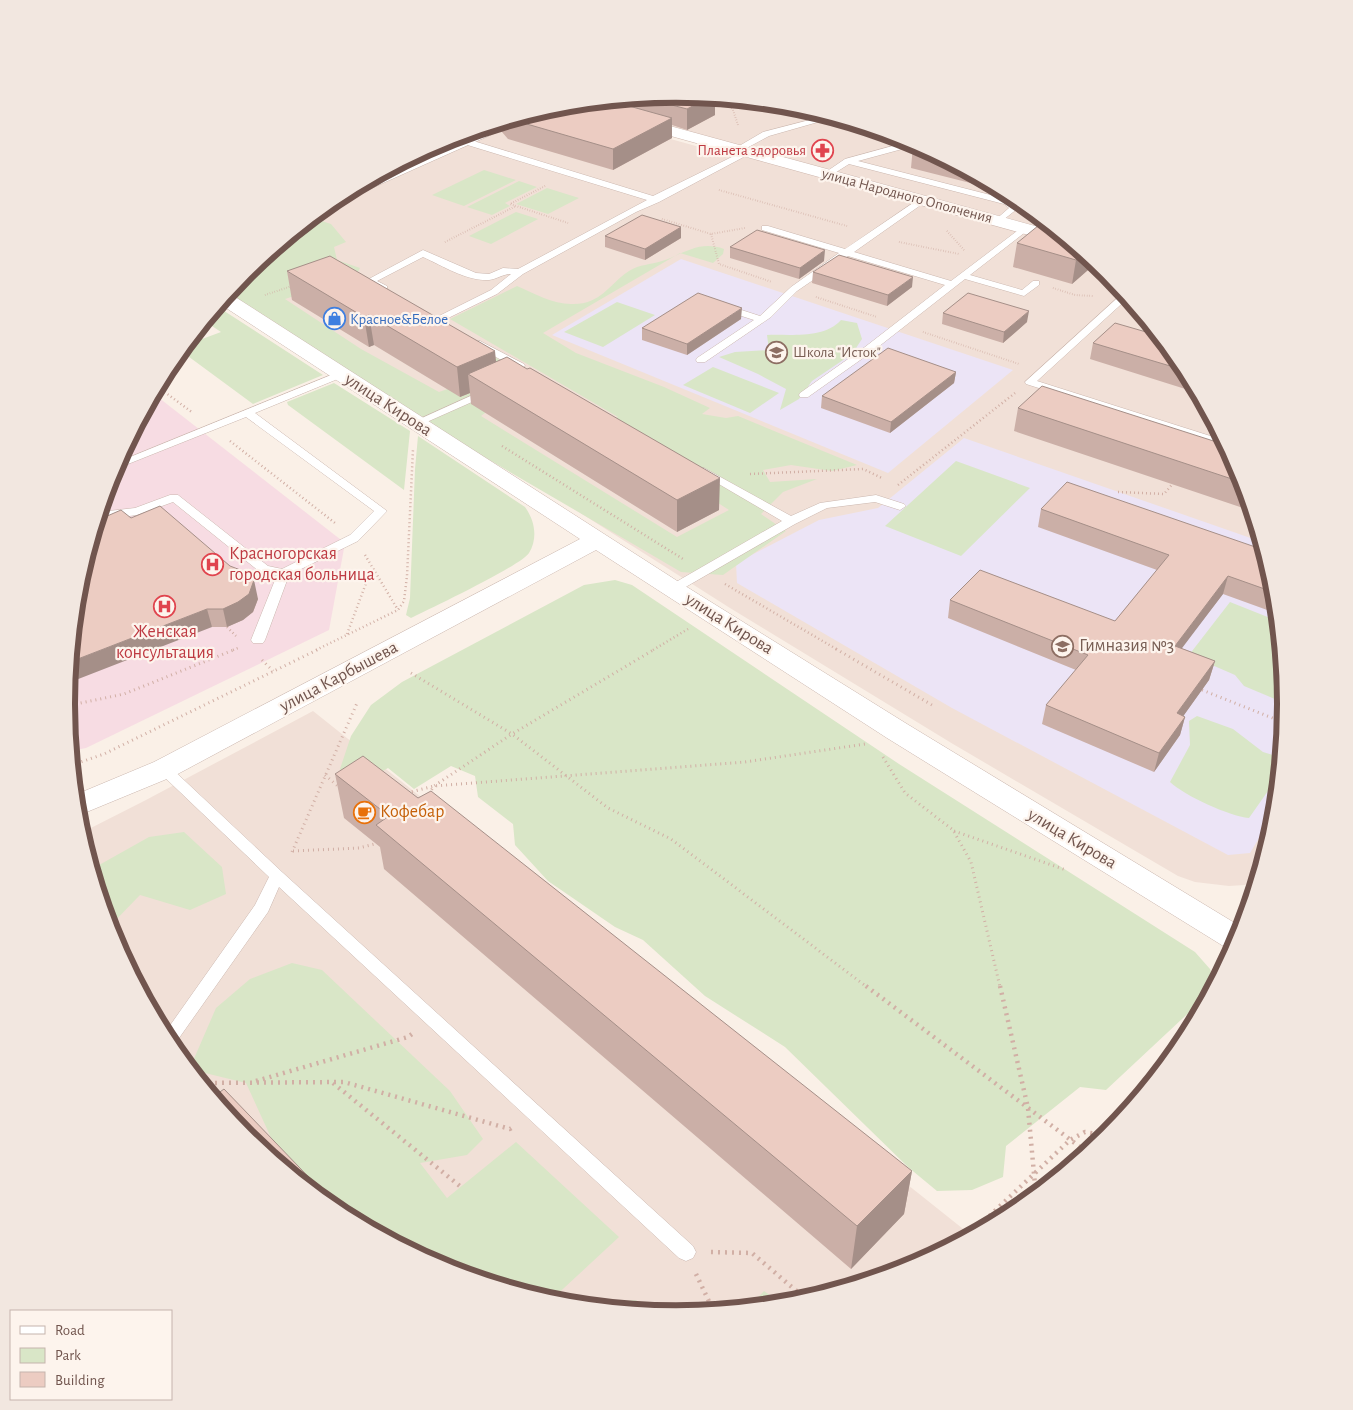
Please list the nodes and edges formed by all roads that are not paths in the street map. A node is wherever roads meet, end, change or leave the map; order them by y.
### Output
1 (619, 117) edge
2 (817, 120) edge
3 (478, 137) edge
4 (901, 147) edge
5 (743, 151) junction
6 (848, 161) junction
7 (827, 174) junction
8 (656, 200) junction
9 (922, 200) junction
10 (1006, 202) edge
11 (1013, 206) edge
12 (998, 221) junction
13 (765, 228) road end
14 (1025, 228) junction
15 (1052, 236) edge
16 (846, 253) junction
17 (520, 272) junction
18 (964, 276) junction
19 (1036, 283) edge
20 (952, 284) junction
21 (395, 295) edge
22 (1121, 300) edge
23 (230, 301) edge
24 (710, 302) edge
25 (761, 319) junction
26 (438, 320) edge
27 (472, 339) edge
28 (702, 360) dead end
29 (341, 374) junction
30 (522, 376) edge
31 (1030, 382) joint
32 (496, 387) edge
33 (804, 395) dead end
34 (248, 413) junction
35 (416, 423) junction
36 (212, 428) joint
37 (1216, 438) edge
38 (126, 463) edge
39 (691, 464) edge
40 (900, 506) dead end
41 (106, 515) edge
42 (792, 521) junction
43 (354, 538) joint
44 (597, 540) junction
45 (284, 573) junction
46 (673, 589) junction
47 (258, 640) road end
48 (164, 769) junction
49 (83, 803) edge
50 (277, 876) junction
51 (1234, 930) edge
52 (173, 1034) edge
53 (686, 1252) road end

1 - 5 street, улица Народного Ополчения
2 - 5 lane
3 - 8 lane
4 - 6 lane
5 - 7 street, улица Народного Ополчения
5 - 8 lane
6 - 7 lane
6 - 10 lane
7 - 9 street, улица Народного Ополчения
8 - 17 lane
9 - 12 street, улица Народного Ополчения
9 - 16 lane
11 - 12 lane
12 - 14 street, улица Народного Ополчения
13 - 16 lane
14 - 15 street, улица Народного Ополчения
14 - 18 lane
16 - 20 lane
16 - 25 lane
17 - 21 lane
17 - 26 lane
18 - 19 lane
18 - 20 lane
20 - 33 lane
22 - 31 lane
23 - 29 street, улица Кирова
24 - 25 lane
25 - 28 lane
27 - 30 lane
29 - 34 lane
29 - 35 street, улица Кирова
31 - 37 lane
32 - 35 lane
34 - 36 lane
34 - 43 lane
35 - 44 street, улица Кирова
36 - 38 lane
39 - 42 lane
40 - 42 lane
41 - 45 lane
42 - 46 lane
43 - 45 lane
44 - 46 street, улица Кирова
44 - 48 street, улица Карбышева
45 - 47 lane
46 - 51 street, улица Кирова
48 - 49 street, улица Карбышева
48 - 50 lane
50 - 52 lane
50 - 53 lane

